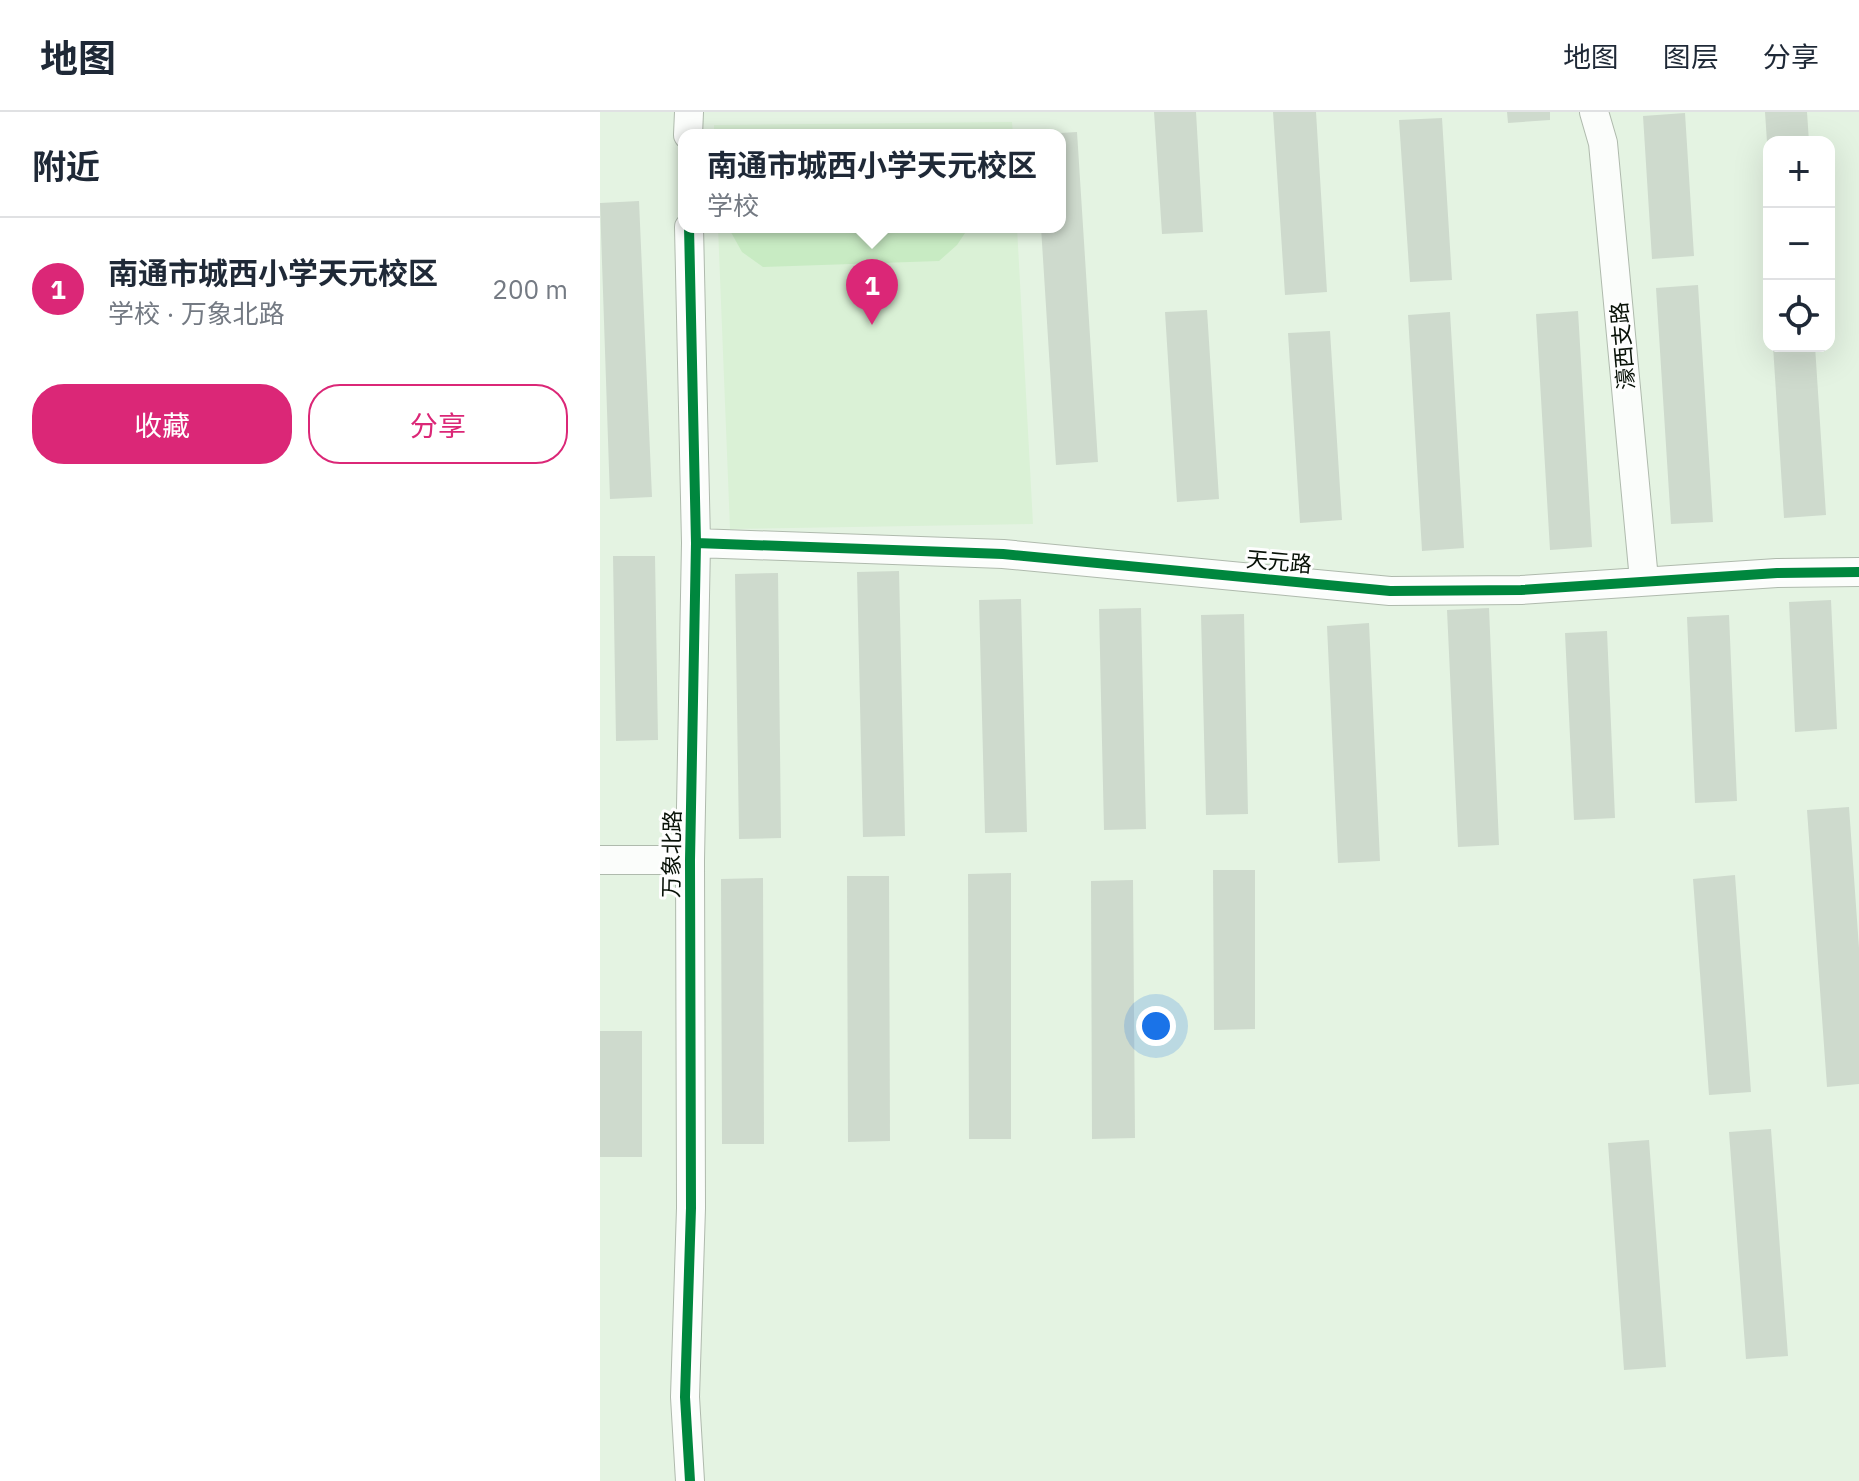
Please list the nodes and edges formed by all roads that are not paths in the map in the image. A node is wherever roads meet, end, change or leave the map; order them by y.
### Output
1 (1594, 112) edge
2 (689, 233) edge
3 (696, 543) junction
4 (1859, 572) edge
5 (1644, 580) junction
6 (600, 860) edge
7 (690, 860) junction
8 (690, 1481) edge

1 - 5 street, 濠西支路
2 - 3 street, 万象北路
3 - 5 street, 天元路
3 - 7 street, 万象北路
4 - 5 street, 天元路
6 - 7 street
7 - 8 street, 万象北路

